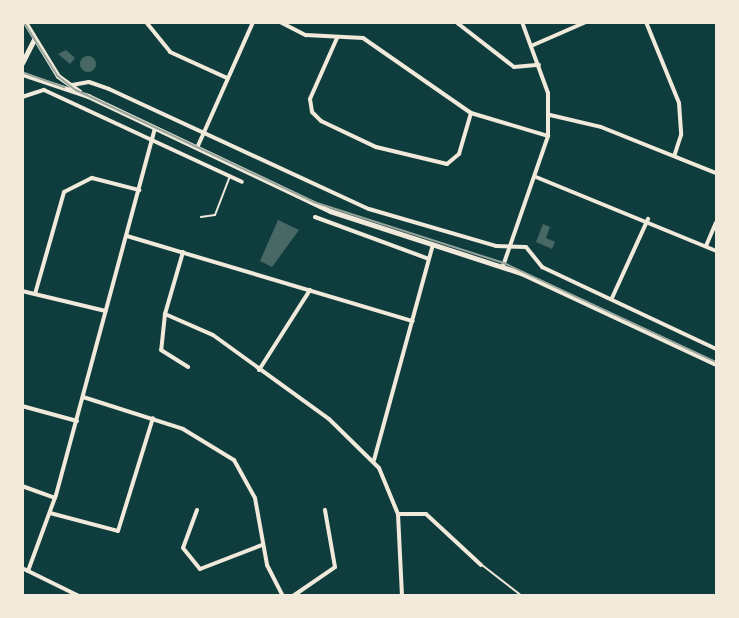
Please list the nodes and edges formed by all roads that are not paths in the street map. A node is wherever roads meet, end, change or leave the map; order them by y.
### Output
1 (25, 22) edge
2 (146, 22) edge
3 (253, 22) edge
4 (280, 22) edge
5 (456, 22) edge
6 (522, 22) edge
7 (586, 22) edge
8 (646, 22) edge
9 (33, 37) junction
10 (338, 38) junction
11 (531, 46) junction
12 (22, 63) edge
13 (539, 65) junction
14 (22, 74) edge
15 (227, 78) junction
16 (70, 86) junction
17 (88, 96) junction
18 (22, 98) edge
19 (471, 113) junction
20 (550, 115) junction
21 (156, 128) junction
22 (202, 134) junction
23 (548, 136) junction
24 (153, 139) junction
25 (197, 148) junction
26 (675, 154) junction
27 (717, 173) edge
28 (230, 176) junction
29 (536, 177) junction
30 (242, 182) dead end
31 (139, 190) junction
32 (201, 217) dead end
33 (315, 217) dead end
34 (648, 219) junction
35 (717, 223) edge
36 (126, 236) junction
37 (434, 242) junction
38 (706, 246) junction
39 (510, 247) junction
40 (717, 251) edge
41 (183, 252) junction
42 (429, 258) junction
43 (503, 266) junction
44 (310, 290) junction
45 (22, 291) edge
46 (35, 294) junction
47 (612, 298) junction
48 (106, 311) junction
49 (165, 314) junction
50 (413, 321) junction
51 (717, 349) edge
52 (717, 364) edge
53 (188, 367) dead end
54 (259, 370) junction
55 (83, 398) junction
56 (22, 406) edge
57 (153, 418) junction
58 (76, 421) junction
59 (374, 461) junction
60 (22, 486) edge
61 (55, 498) junction
62 (197, 510) dead end
63 (325, 510) dead end
64 (50, 513) junction
65 (398, 514) junction
66 (262, 545) junction
67 (481, 565) joint
68 (22, 568) edge
69 (28, 571) junction
70 (79, 596) edge
71 (283, 596) edge
72 (293, 596) edge
73 (402, 596) edge
74 (522, 596) edge

1 - 9 main road
2 - 15 street
3 - 15 street
4 - 10 street
5 - 13 street
6 - 11 street
7 - 11 street
8 - 26 street
9 - 12 main road
9 - 16 main road
10 - 19 street
10 - 19 street
11 - 13 street
13 - 20 street
14 - 17 main road
15 - 22 street
16 - 17 main road
16 - 22 street
17 - 21 main road
18 - 24 street
19 - 23 street
20 - 23 street
20 - 26 street
21 - 24 street
21 - 25 main road
22 - 25 street
22 - 39 street
23 - 29 street
24 - 28 street
24 - 31 street
25 - 37 main road
26 - 27 street
28 - 30 street
28 - 32 lane
29 - 34 street
29 - 39 street
31 - 36 street
31 - 46 street
33 - 42 street
34 - 38 street
34 - 47 street
35 - 38 street
36 - 41 street
36 - 48 street
37 - 42 street
37 - 43 main road
38 - 40 street
39 - 43 street
39 - 47 street
41 - 44 street
41 - 49 street
42 - 50 street
43 - 52 main road
44 - 50 street
44 - 54 street
45 - 46 street
46 - 48 street
47 - 51 street
48 - 55 street
49 - 53 street
49 - 54 street
50 - 59 street
54 - 59 street
55 - 57 street
55 - 58 street
56 - 58 street
57 - 64 street
57 - 66 street
58 - 61 street
59 - 65 street
60 - 61 street
61 - 64 street
62 - 66 street
63 - 72 street
64 - 69 street
65 - 67 street
65 - 73 street
66 - 71 street
67 - 74 lane
68 - 69 street
69 - 70 street

